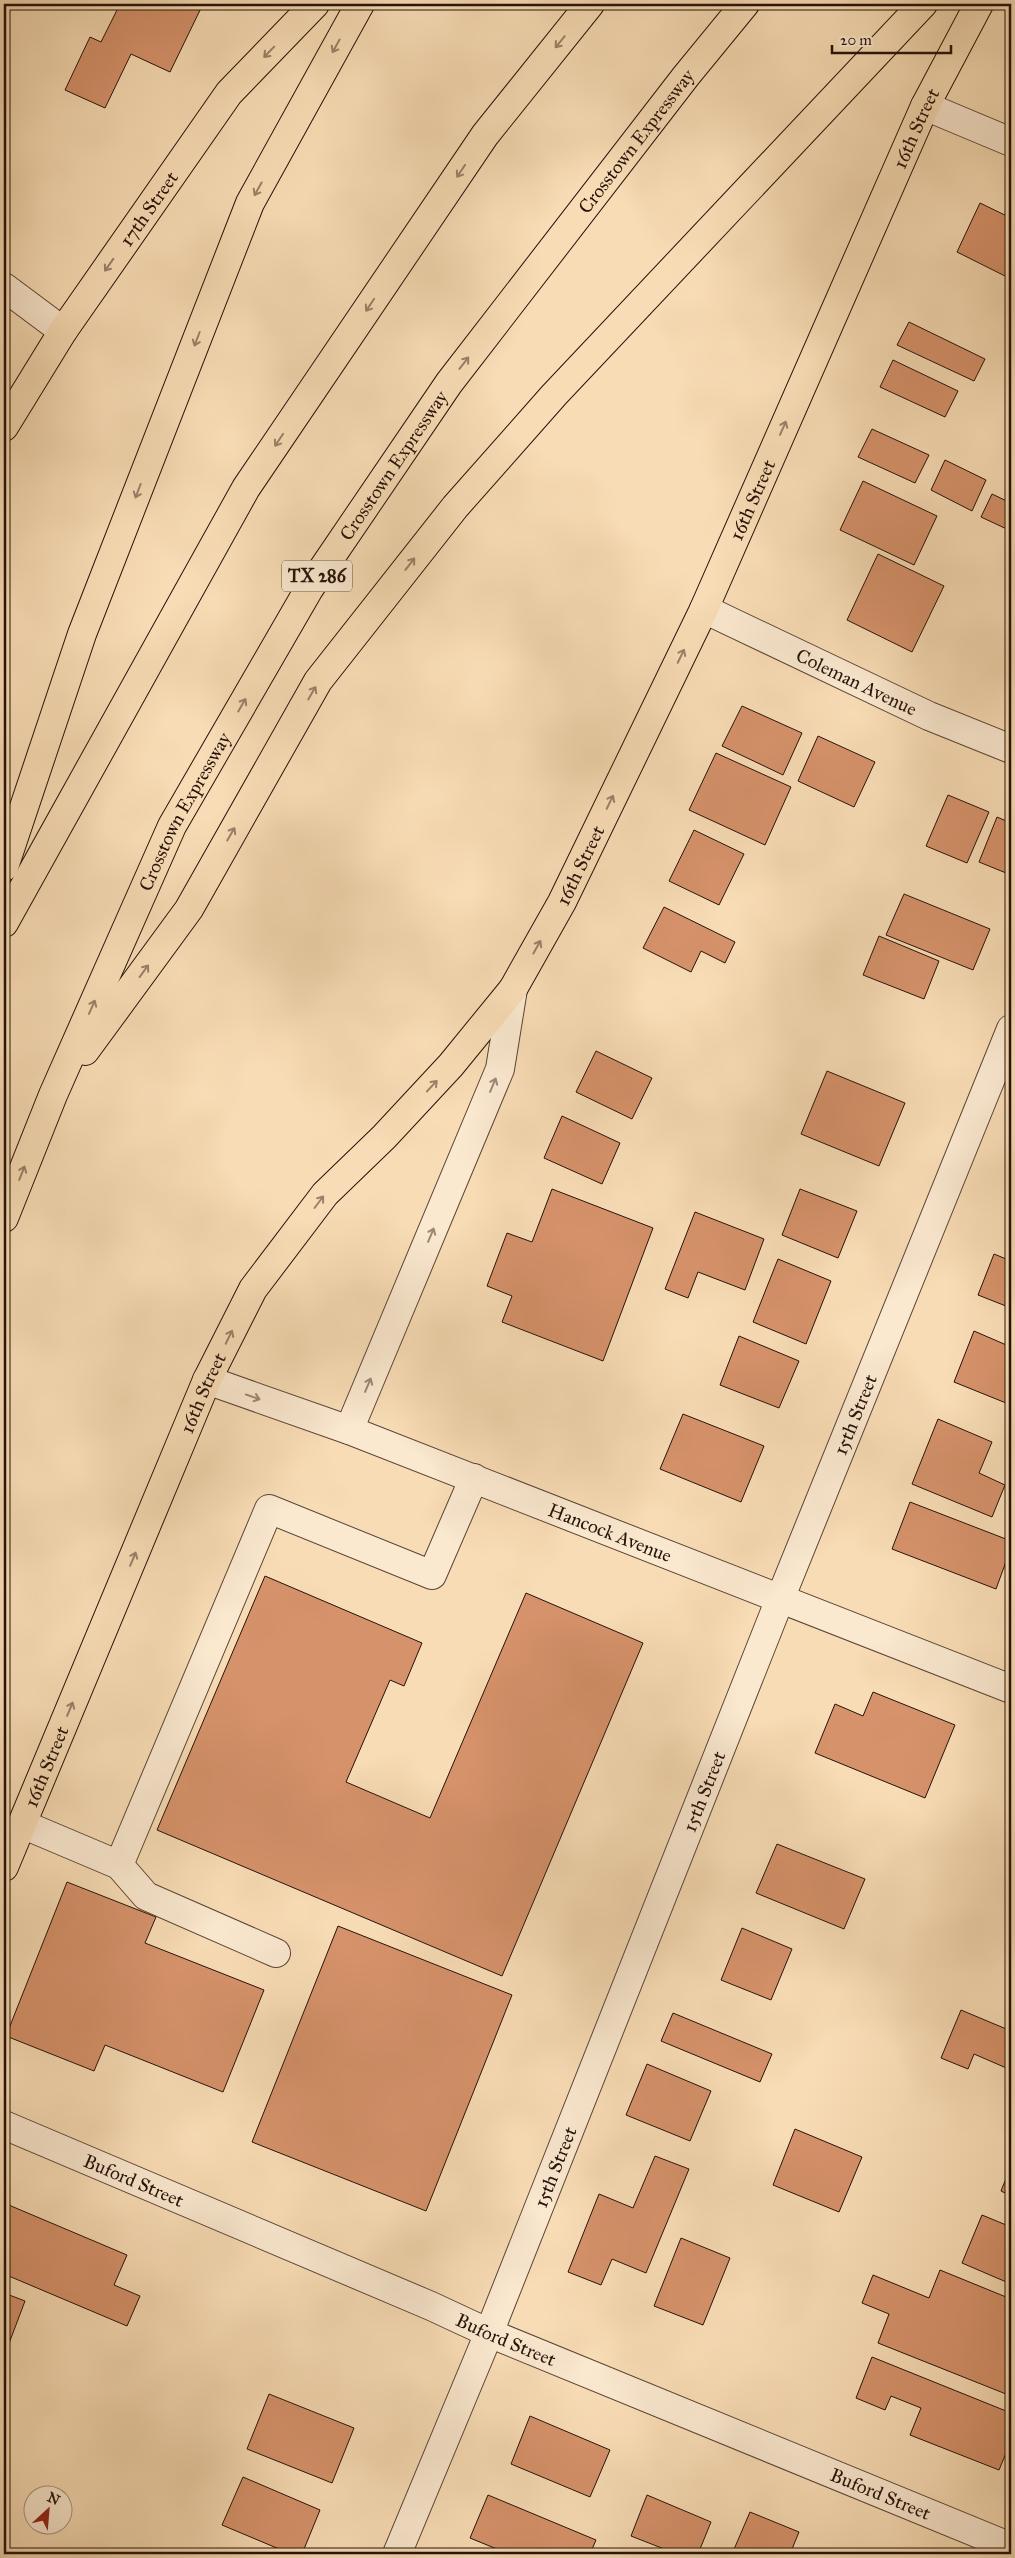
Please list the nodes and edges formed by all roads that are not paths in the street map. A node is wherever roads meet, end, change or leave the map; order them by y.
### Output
1 (314, 4) edge
2 (360, 4) edge
3 (590, 4) edge
4 (745, 4) edge
5 (923, 4) edge
6 (979, 4) edge
7 (925, 106) junction
8 (1011, 142) edge
9 (4, 287) edge
10 (63, 331) junction
11 (4, 427) edge
12 (704, 608) junction
13 (1011, 749) edge
14 (4, 867) edge
15 (4, 923) edge
16 (513, 989) junction
17 (1011, 1029) edge
18 (53, 1095) junction
19 (4, 1218) edge
20 (207, 1380) junction
21 (350, 1430) junction
22 (474, 1478) junction
23 (780, 1599) junction
24 (1011, 1689) edge
25 (22, 1824) junction
26 (119, 1865) junction
27 (4, 1867) edge
28 (276, 1953) dead end
29 (4, 2124) edge
30 (489, 2333) junction
31 (1011, 2547) edge
32 (397, 2554) edge

1 -> 10 main road, 17th Street
2 -> 14 main road
3 -> 15 main road
18 -> 4 main road, Crosstown Expressway / TX 286
18 -> 5 main road
6 - 7 main road, 16th Street
7 - 8 street
12 -> 7 main road, 16th Street
9 - 10 street
10 - 11 main road, 17th Street
12 - 13 street, Coleman Avenue
16 -> 12 main road, 16th Street
20 -> 16 main road, 16th Street
21 -> 16 street, 16th Street
17 - 23 street, 15th Street
19 -> 18 main road, Crosstown Expressway / TX 286
20 -> 21 street, Hancock Avenue
25 -> 20 main road, 16th Street
21 - 22 street, Hancock Avenue
22 - 23 street, Hancock Avenue
22 - 26 street
23 - 24 street, Hancock Avenue
23 - 30 street, 15th Street
25 - 26 street
25 - 27 main road, 16th Street
26 - 28 street
29 - 30 street, Buford Street
30 - 31 street, Buford Street
30 - 32 street, 15th Street

